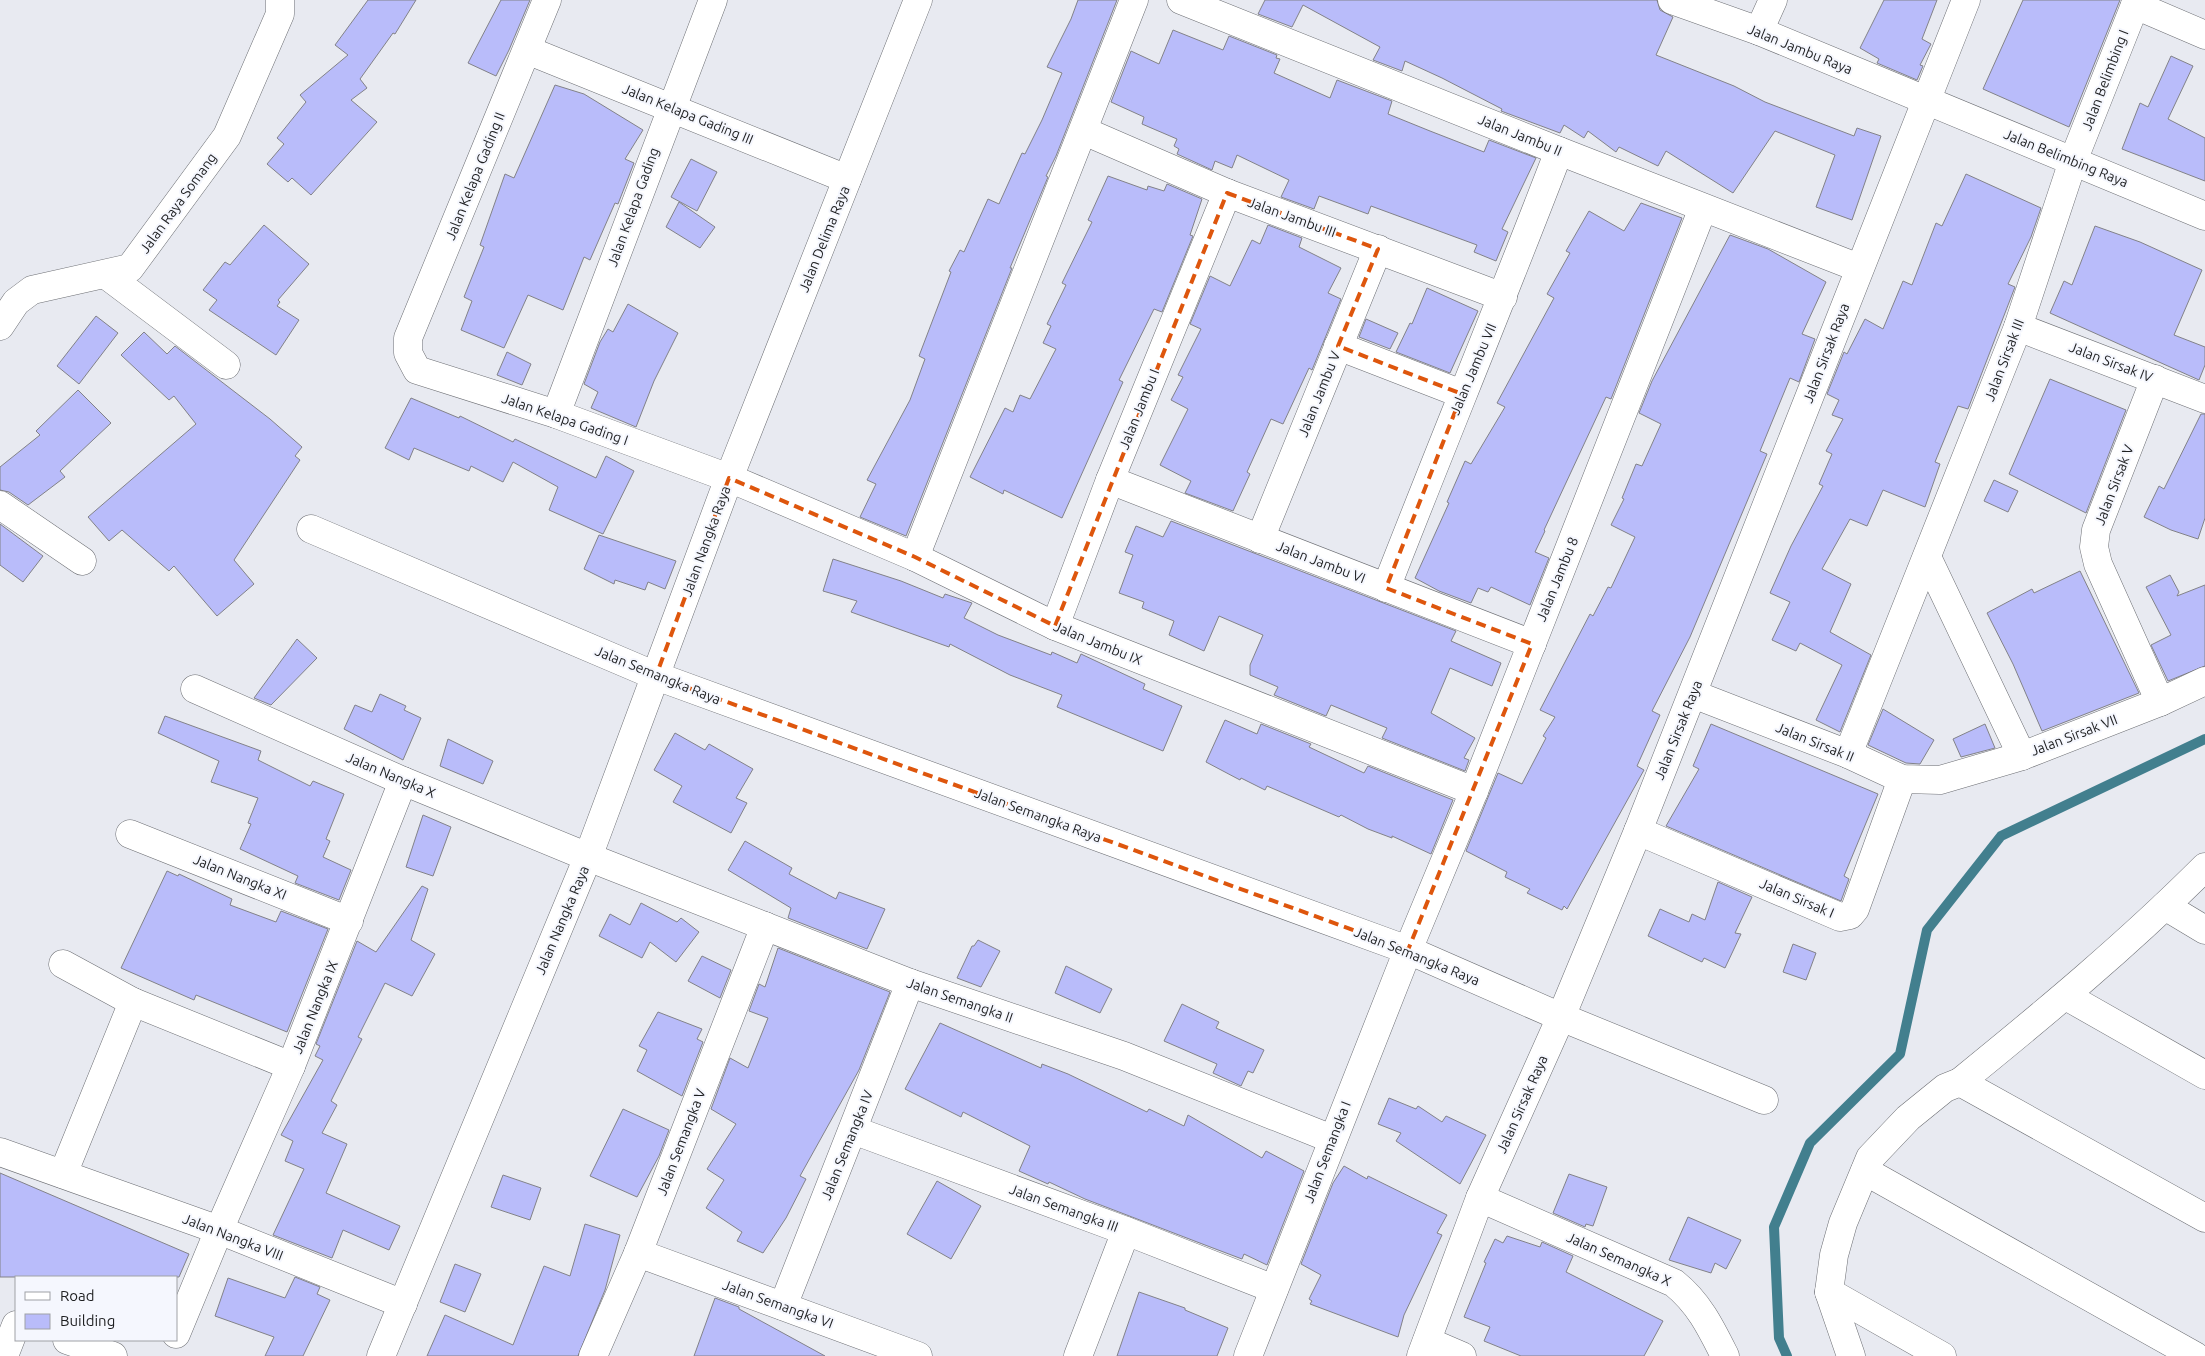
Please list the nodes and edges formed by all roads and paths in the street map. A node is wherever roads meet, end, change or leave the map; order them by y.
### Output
1 (280, 0) edge
2 (546, 0) edge
3 (713, 0) edge
4 (918, 0) edge
5 (1134, 0) edge
6 (1181, 0) edge
7 (1672, 0) edge
8 (1773, 0) edge
9 (1966, 0) edge
10 (2136, 3) edge
11 (1759, 31) junction
12 (2205, 35) edge
13 (527, 50) junction
14 (1927, 101) junction
15 (670, 107) junction
16 (1084, 130) junction
17 (1558, 151) junction
18 (2073, 161) junction
19 (847, 179) junction
20 (1227, 193) junction
21 (1703, 208) junction
22 (2205, 216) edge
23 (1378, 249) junction
24 (1859, 268) junction
25 (106, 274) junction
26 (1503, 297) junction
27 (0, 326) edge
28 (2018, 327) junction
29 (1338, 346) junction
30 (408, 353) joint
31 (226, 365) dead end
32 (2155, 379) junction
33 (1462, 394) junction
34 (2205, 399) edge
35 (556, 414) junction
36 (729, 478) junction
37 (1110, 480) junction
38 (0, 505) edge
39 (311, 529) dead end
40 (1260, 539) junction
41 (1927, 556) junction
42 (916, 557) junction
43 (82, 562) dead end
44 (1386, 588) junction
45 (1055, 626) junction
46 (1532, 644) junction
47 (656, 676) junction
48 (2205, 681) edge
49 (195, 689) dead end
50 (1693, 694) junction
51 (2160, 702) junction
52 (1848, 754) junction
53 (2022, 756) junction
54 (1902, 780) junction
55 (1940, 780) joint
56 (403, 781) junction
57 (1474, 791) junction
58 (1638, 831) junction
59 (130, 834) dead end
60 (588, 858) junction
61 (2205, 867) edge
62 (2165, 906) junction
63 (349, 921) junction
64 (765, 926) junction
65 (2205, 930) edge
66 (1408, 950) junction
67 (63, 964) dead end
68 (910, 983) junction
69 (2066, 996) junction
70 (133, 1002) junction
71 (1561, 1016) junction
72 (291, 1066) junction
73 (2205, 1075) edge
74 (1960, 1082) junction
75 (1764, 1100) dead end
76 (853, 1130) junction
77 (1332, 1139) junction
78 (0, 1152) edge
79 (1865, 1171) junction
80 (63, 1174) junction
81 (1480, 1198) junction
82 (2205, 1218) edge
83 (219, 1230) junction
84 (1126, 1231) junction
85 (638, 1253) junction
86 (1274, 1290) junction
87 (1829, 1292) junction
88 (403, 1304) junction
89 (783, 1306) junction
90 (0, 1315) edge
91 (15, 1322) edge
92 (15, 1326) edge
93 (178, 1329) edge
94 (70, 1341) edge
95 (174, 1341) edge
96 (1424, 1348) edge
97 (4, 1356) edge
98 (113, 1356) edge
99 (167, 1356) edge
100 (381, 1356) edge
101 (593, 1356) edge
102 (918, 1356) edge
103 (1078, 1356) edge
104 (1248, 1356) edge
105 (1462, 1356) edge
106 (1725, 1356) edge
107 (1851, 1356) edge
108 (1942, 1356) edge
109 (2195, 1356) edge

1 - 25 street, Jalan Raya Somang
2 - 13 street, Jalan Kelapa Gading II
3 - 15 street, Jalan Kelapa Gading
4 - 19 street, Jalan Delima Raya
5 - 16 street
6 - 17 street, Jalan Jambu II
7 - 11 street, Jalan Jambu Raya
8 - 11 street
9 - 14 street, Jalan Sirsak Raya
10 - 12 street
10 - 18 street, Jalan Belimbing I
11 - 14 street, Jalan Jambu Raya
13 - 15 street, Jalan Kelapa Gading III
13 - 30 street, Jalan Kelapa Gading II
14 - 18 street, Jalan Belimbing Raya
14 - 24 street, Jalan Sirsak Raya
15 - 19 street, Jalan Kelapa Gading III
15 - 35 street, Jalan Kelapa Gading
16 - 20 street, Jalan Jambu III
16 - 42 street
17 - 21 street, Jalan Jambu II
17 - 26 street, Jalan Jambu VII
18 - 22 street, Jalan Belimbing Raya
18 - 28 street, Jalan Sirsak III
19 - 36 street, Jalan Delima Raya
20 - 23 street, Jalan Jambu III
20 - 37 street, Jalan Jambu I
21 - 24 street, Jalan Jambu II
21 - 46 street, Jalan Jambu 8
23 - 26 street, Jalan Jambu III
23 - 29 street, Jalan Jambu V
24 - 50 street, Jalan Sirsak Raya
25 - 27 street, Jalan Raya Somang
25 - 31 street
26 - 33 street, Jalan Jambu VII
28 - 32 street, Jalan Sirsak IV
28 - 41 street, Jalan Sirsak III
29 - 33 street
29 - 40 street, Jalan Jambu V
30 - 35 street, Jalan Kelapa Gading I
32 - 34 street, Jalan Sirsak IV
32 - 51 street, Jalan Sirsak V
33 - 44 street, Jalan Jambu VII
35 - 36 street, Jalan Kelapa Gading I
36 - 42 street, Jalan Jambu IX
36 - 47 street, Jalan Nangka Raya
37 - 40 street, Jalan Jambu VI
37 - 45 street, Jalan Jambu I
38 - 43 street
39 - 47 street, Jalan Semangka Raya
40 - 44 street, Jalan Jambu VI
41 - 52 street, Jalan Sirsak III
41 - 53 street
42 - 45 street, Jalan Jambu IX
44 - 46 street, Jalan Jambu VI
45 - 57 street, Jalan Jambu IX
46 - 57 street, Jalan Jambu 8
47 - 60 street, Jalan Nangka Raya
47 - 66 street, Jalan Semangka Raya
48 - 51 street, Jalan Sirsak VII
49 - 56 street, Jalan Nangka X
50 - 52 street, Jalan Sirsak II
50 - 58 street, Jalan Sirsak Raya
51 - 53 street, Jalan Sirsak VII
52 - 54 street, Jalan Sirsak II
53 - 55 street, Jalan Sirsak VII
54 - 55 street, Jalan Sirsak II
54 - 58 street, Jalan Sirsak I
56 - 60 street, Jalan Nangka X
56 - 63 street, Jalan Nangka IX
57 - 66 street, Jalan Jambu 8
58 - 71 street, Jalan Sirsak Raya
59 - 63 street, Jalan Nangka XI
60 - 64 street, Jalan Semangka II
60 - 88 street, Jalan Nangka Raya
61 - 62 street
62 - 65 street
62 - 69 street
63 - 72 street, Jalan Nangka IX
64 - 68 street, Jalan Semangka II
64 - 85 street, Jalan Semangka V
66 - 71 street, Jalan Semangka Raya
66 - 77 street, Jalan Semangka I
67 - 70 street
68 - 76 street, Jalan Semangka IV
68 - 77 street, Jalan Semangka II
69 - 73 street
69 - 74 street
70 - 72 street
70 - 80 street
71 - 75 street, Jalan Semangka Raya
71 - 81 street, Jalan Sirsak Raya
72 - 83 street, Jalan Nangka IX
74 - 79 street
74 - 82 street
76 - 84 street, Jalan Semangka III
76 - 89 street, Jalan Semangka IV
77 - 86 street, Jalan Semangka I
78 - 80 street, Jalan Nangka VIII
79 - 87 street
79 - 109 street
80 - 83 street, Jalan Nangka VIII
81 - 96 street, Jalan Sirsak Raya
81 - 106 street, Jalan Semangka X
83 - 88 street, Jalan Nangka VIII
83 - 93 street, Jalan Nangka IX
84 - 86 street, Jalan Semangka III
84 - 103 street
85 - 89 street, Jalan Semangka VI
85 - 101 street, Jalan Semangka V
86 - 104 street, Jalan Semangka I
87 - 107 street
87 - 108 street
88 - 100 street, Jalan Nangka Raya
89 - 102 street, Jalan Semangka VI
90 - 91 street
92 - 97 street
94 - 98 street
95 - 99 street
96 - 105 street

